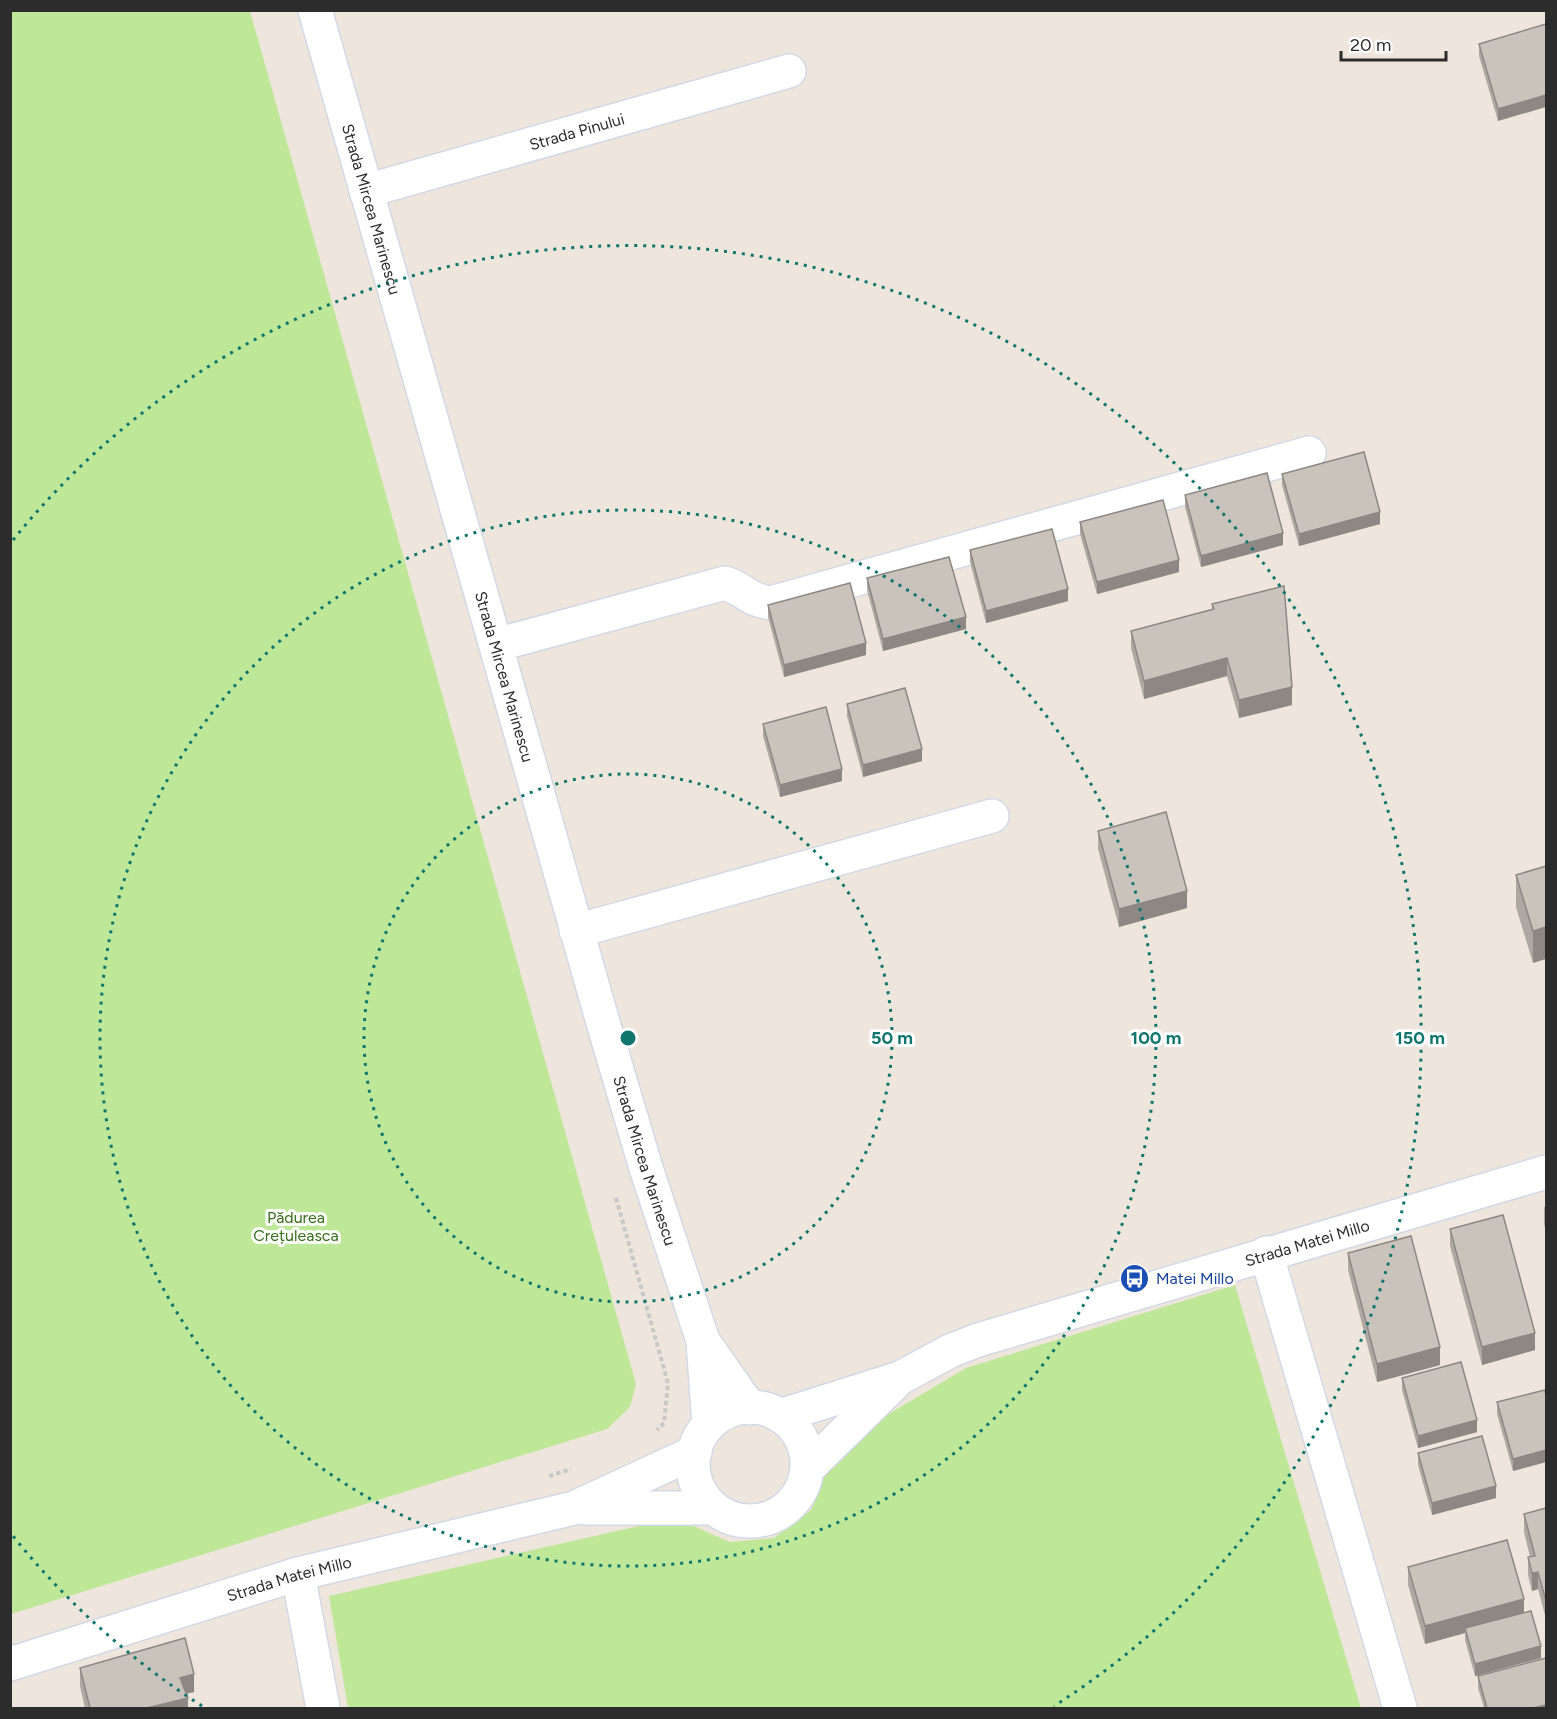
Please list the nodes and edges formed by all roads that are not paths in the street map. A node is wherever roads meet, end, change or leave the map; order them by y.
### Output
1 (315, 10) edge
2 (789, 72) dead end
3 (366, 191) junction
4 (1309, 453) dead end
5 (496, 645) junction
6 (992, 816) dead end
7 (576, 931) junction
8 (1546, 1172) edge
9 (1266, 1253) junction
10 (703, 1341) junction
11 (900, 1377) junction
12 (765, 1412) junction
13 (702, 1438) junction
14 (807, 1469) junction
15 (574, 1508) junction
16 (713, 1508) junction
17 (298, 1574) junction
18 (10, 1664) edge
19 (323, 1708) edge
20 (1400, 1708) edge

1 - 3 street, Strada Mircea Marinescu
2 - 3 street, Strada Pinului
3 - 5 street, Strada Mircea Marinescu
4 - 5 street
5 - 7 street, Strada Mircea Marinescu
6 - 7 street
7 - 10 street, Strada Mircea Marinescu
8 - 9 street, Strada Matei Millo
9 - 11 street, Strada Matei Millo
9 - 20 street
10 - 12 street, Strada Mircea Marinescu
10 - 13 street, Strada Mircea Marinescu
11 - 12 street, Strada Matei Millo
11 - 14 street, Strada Matei Millo
12 - 13 street, Strada Matei Millo
12 - 14 street
13 - 15 street, Strada Matei Millo
13 - 16 street
14 - 16 street, Strada Matei Millo
15 - 16 street, Strada Matei Millo
15 - 17 street, Strada Matei Millo
17 - 18 street, Strada Matei Millo
17 - 19 street

